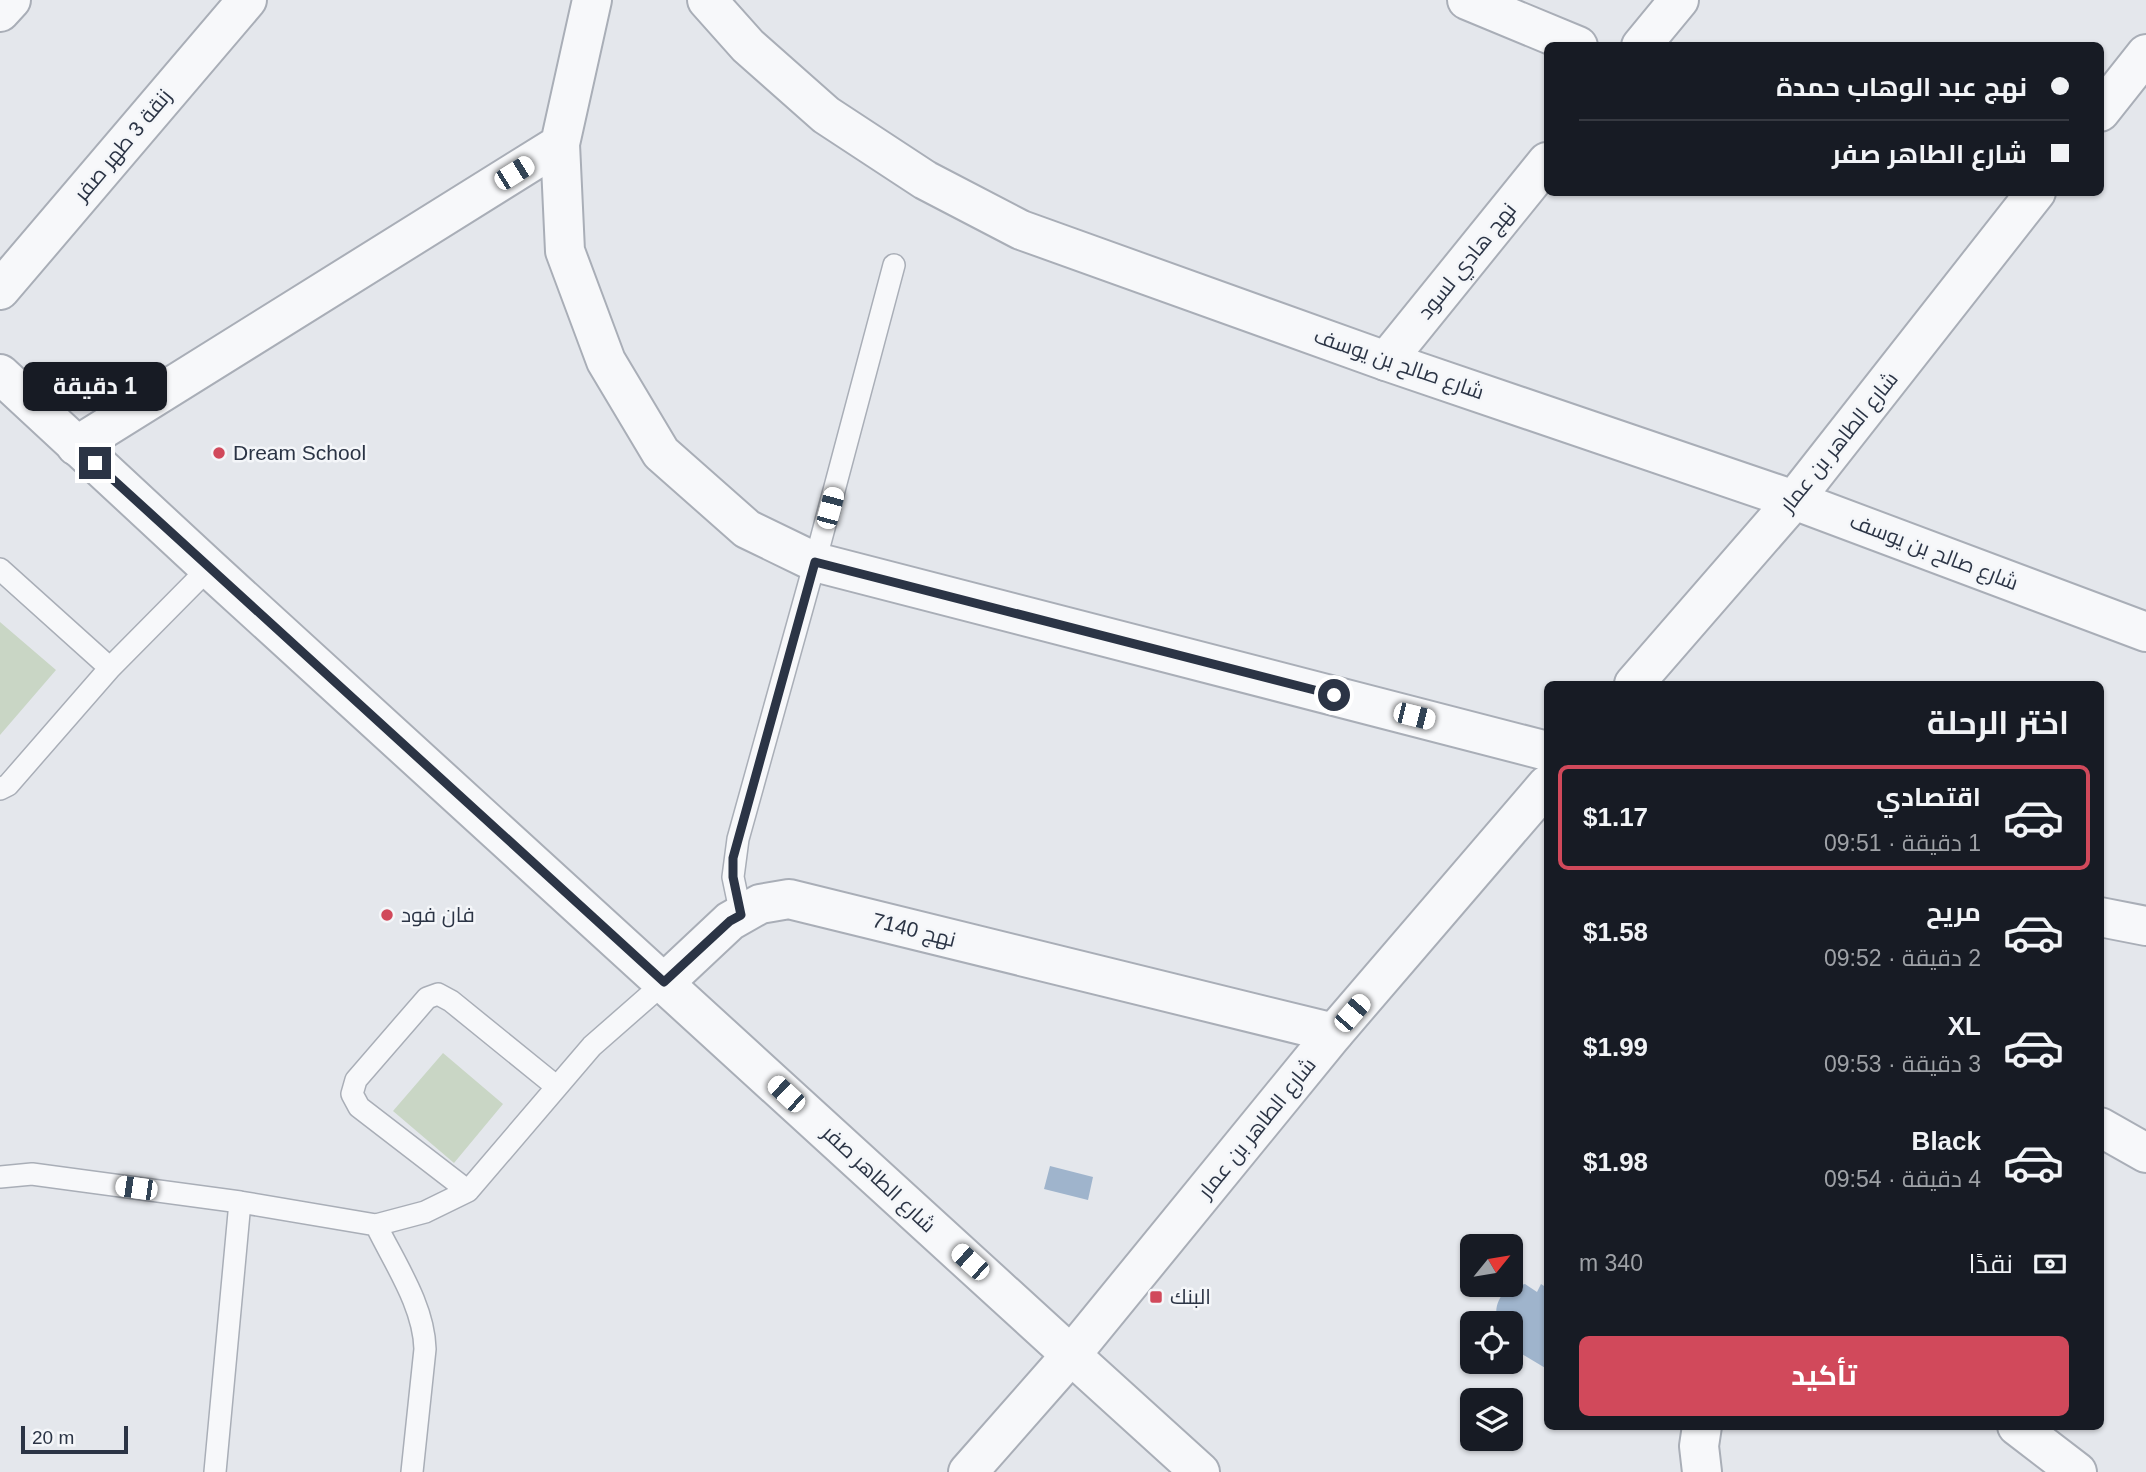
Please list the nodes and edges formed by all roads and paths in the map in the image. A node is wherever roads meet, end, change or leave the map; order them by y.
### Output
1 (11, 0) edge
2 (247, 0) edge
3 (592, 0) edge
4 (707, 0) edge
5 (1467, 0) edge
6 (1679, 0) edge
7 (0, 12) edge
8 (1568, 42) edge
9 (1645, 42) edge
10 (2146, 54) edge
11 (2104, 107) edge
12 (560, 144) junction
13 (1544, 166) edge
14 (2033, 196) edge
15 (894, 265) dead end
16 (0, 289) edge
17 (1387, 361) junction
18 (0, 374) edge
19 (76, 446) junction
20 (1794, 500) junction
21 (815, 562) junction
22 (209, 568) junction
23 (0, 569) edge
24 (2146, 632) edge
25 (110, 668) junction
26 (1637, 681) edge
27 (1544, 750) edge
28 (1544, 788) edge
29 (0, 789) edge
30 (741, 915) junction
31 (2104, 917) edge
32 (2146, 926) edge
33 (664, 982) junction
34 (1334, 1033) junction
35 (557, 1087) junction
36 (2104, 1129) edge
37 (2146, 1153) edge
38 (0, 1178) edge
39 (468, 1191) junction
40 (240, 1202) junction
41 (376, 1225) junction
42 (1071, 1355) junction
43 (1701, 1430) edge
44 (2022, 1430) edge
45 (215, 1472) edge
46 (412, 1472) edge
47 (968, 1472) edge
48 (1200, 1472) edge
49 (1702, 1472) edge
50 (2076, 1472) edge

1 - 7 street
2 - 16 street, زنقة 3 طهر صفر
3 - 12 street
4 - 17 street, شارع صالح بن يوسف
5 - 8 street
6 - 9 street
10 - 11 street
12 - 19 street
12 - 21 street
13 - 17 street, نهج هادي لسود
14 - 20 street, شارع الطاهر بن عمار
15 - 21 lane
17 - 20 street, شارع صالح بن يوسف
18 - 19 street, شارع الطاهر صفر
19 - 22 street, شارع الطاهر صفر
20 - 24 street, شارع صالح بن يوسف
20 - 26 street, شارع الطاهر بن عمار
21 - 27 street
21 - 30 lane
22 - 25 lane
22 - 33 street, شارع الطاهر صفر
23 - 25 lane
25 - 29 lane
28 - 34 street, شارع الطاهر بن عمار
30 - 33 street, نهج 7140
30 - 34 street, نهج 7140
31 - 32 street
33 - 35 lane, نهج 7140
33 - 42 street, شارع الطاهر صفر
34 - 42 street, شارع الطاهر بن عمار
35 - 39 lane, نهج 7140
35 - 39 lane
36 - 37 street
38 - 40 lane
39 - 41 lane
40 - 41 lane
40 - 45 lane
41 - 46 lane
42 - 47 street, شارع الطاهر بن عمار
42 - 48 street, شارع الطاهر صفر
43 - 49 street
44 - 50 street

